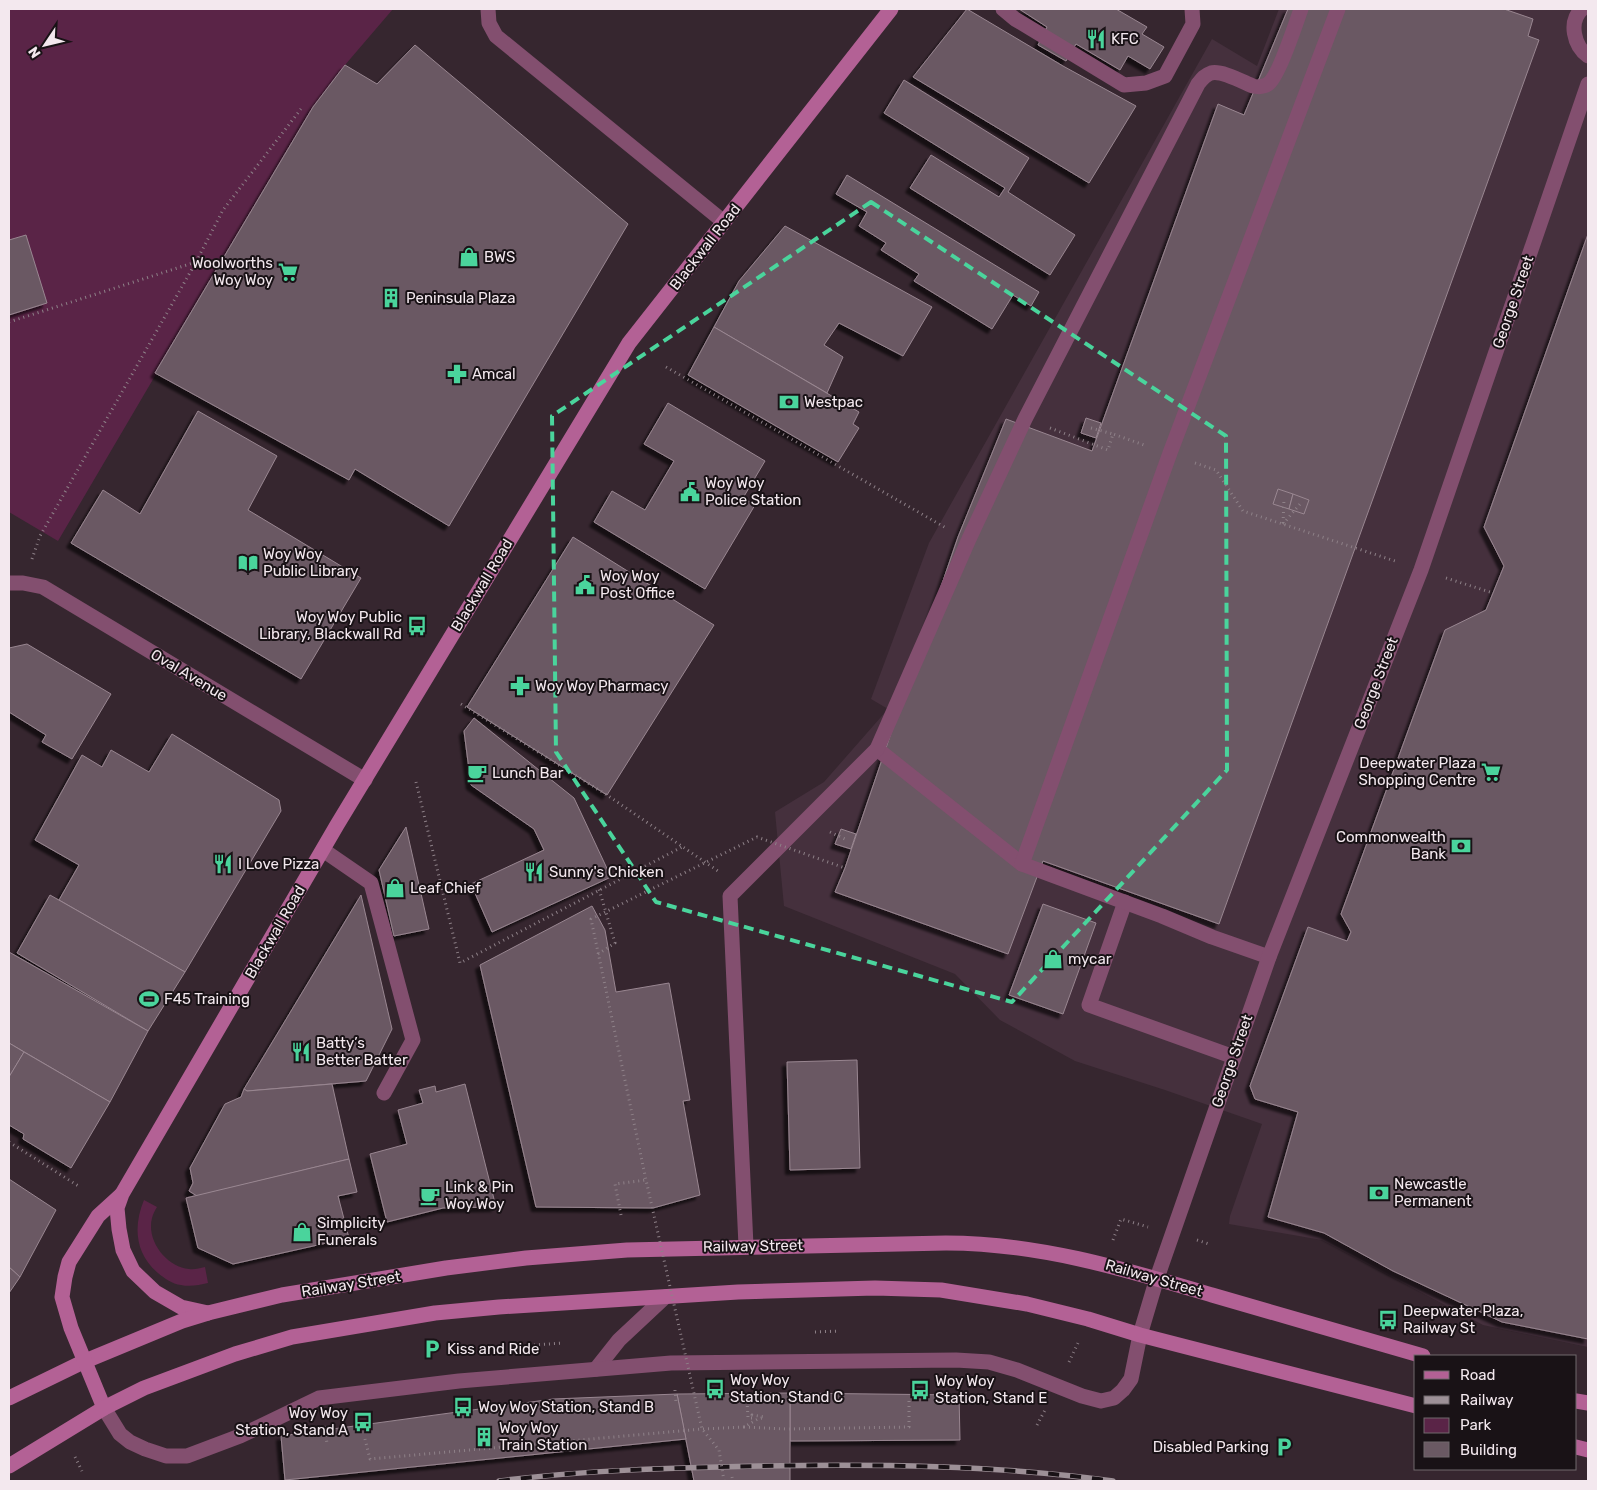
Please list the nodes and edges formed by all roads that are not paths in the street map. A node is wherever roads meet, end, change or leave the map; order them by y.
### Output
1 (891, 9) edge
2 (1003, 9) edge
3 (1192, 9) edge
4 (1301, 9) edge
5 (1338, 9) edge
6 (1577, 10) edge
7 (488, 16) edge
8 (1588, 56) edge
9 (1588, 84) edge
10 (724, 222) junction
11 (16, 583) edge
12 (877, 749) junction
13 (365, 780) junction
14 (323, 850) junction
15 (1022, 864) junction
16 (1125, 902) junction
17 (1269, 957) junction
18 (1234, 1057) junction
19 (384, 1093) dead end
20 (122, 1194) junction
21 (746, 1246) junction
22 (1157, 1278) junction
23 (665, 1297) junction
24 (208, 1312) junction
25 (1140, 1335) junction
26 (1420, 1355) edge
27 (83, 1362) junction
28 (596, 1369) junction
29 (9, 1398) edge
30 (1414, 1405) edge
31 (104, 1408) junction
32 (9, 1466) edge

1 - 10 main road, Blackwall Road
2 - 3 street
4 - 12 street
5 - 15 street
6 - 8 street
7 - 10 street
9 - 17 street, George Street
10 - 13 main road, Blackwall Road
11 - 13 street, Oval Avenue
12 - 15 street
12 - 21 street
13 - 14 main road, Blackwall Road
14 - 19 street
14 - 20 main road, Blackwall Road
15 - 16 street
16 - 17 street
16 - 18 street
17 - 18 street, George Street
18 - 22 street, George Street
20 - 24 main road, Blackwall Road
20 - 27 main road, Blackwall Road
21 - 22 main road, Railway Street
21 - 24 main road, Railway Street
22 - 25 street, George Street
22 - 26 main road, Railway Street
23 - 25 main road
23 - 28 street
23 - 31 main road
24 - 27 main road, Railway Street
25 - 28 street, George Street
25 - 30 main road
27 - 29 main road, Railway Street
27 - 31 main road, Blackwall Road
28 - 31 street, George Street
31 - 32 main road

